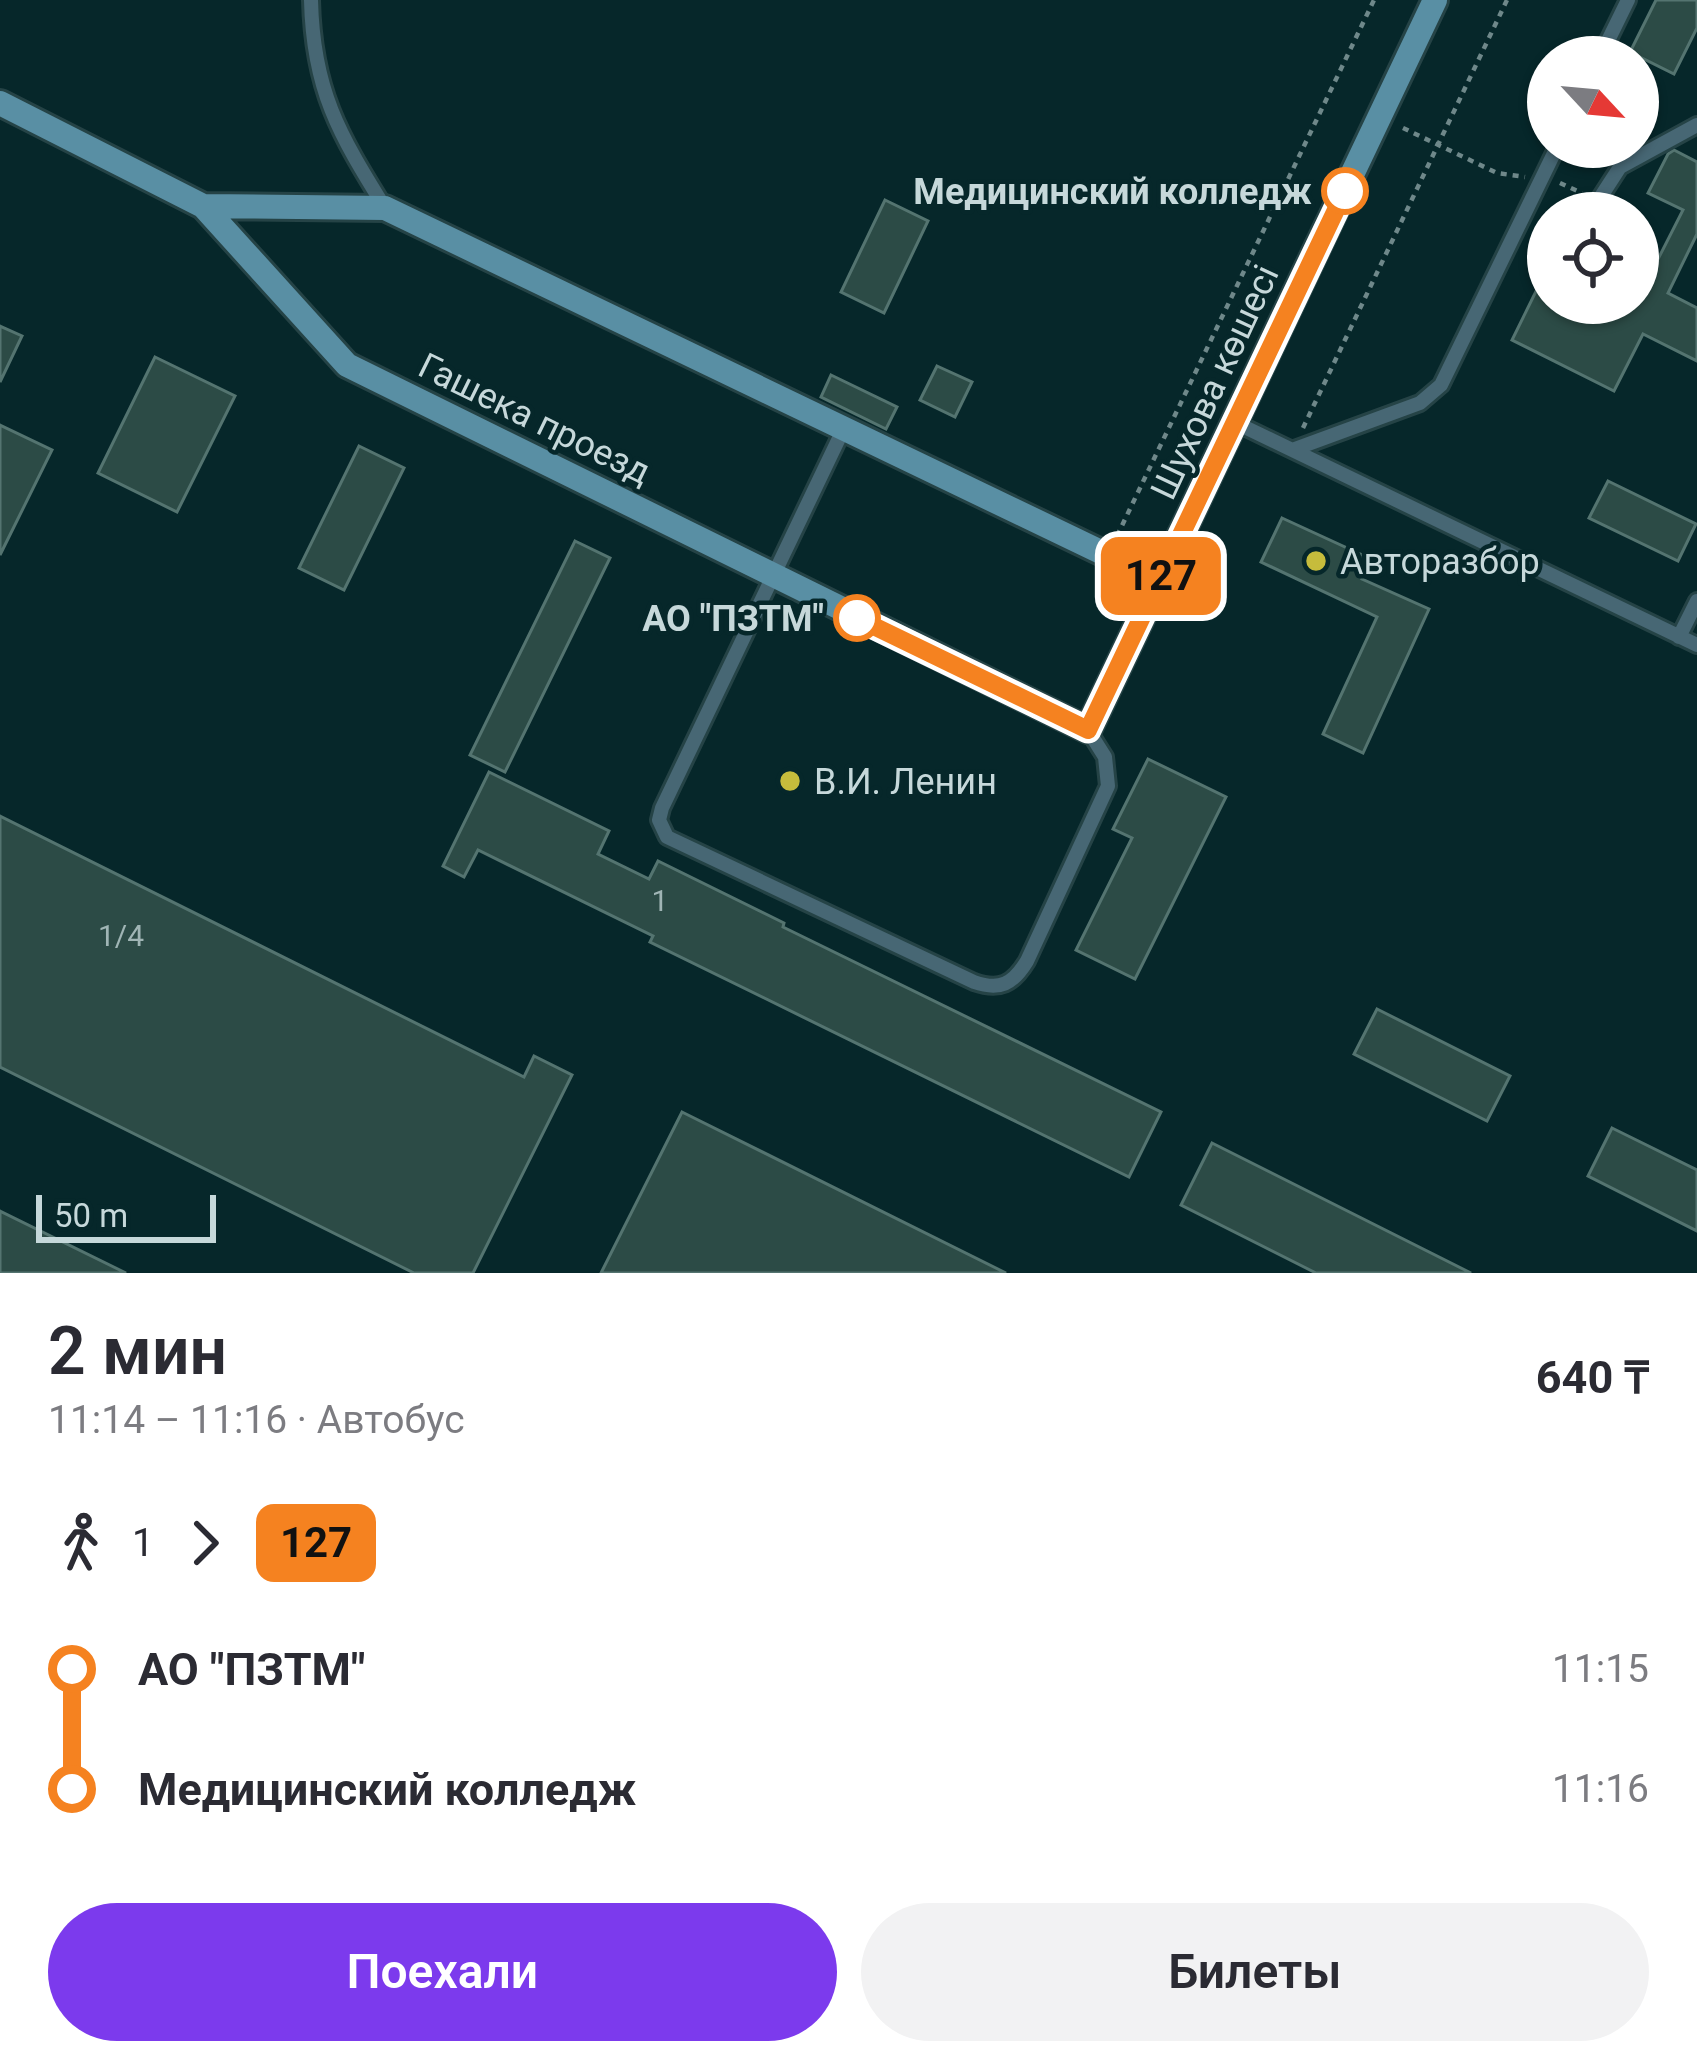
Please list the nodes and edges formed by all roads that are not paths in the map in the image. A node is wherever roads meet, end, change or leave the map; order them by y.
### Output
1 (310, 0) edge
2 (1436, 0) edge
3 (1628, 0) edge
4 (1610, 36) edge
5 (0, 103) edge
6 (1697, 125) edge
7 (1547, 168) edge
8 (1604, 192) edge
9 (203, 206) junction
10 (385, 208) junction
11 (1234, 422) junction
12 (843, 430) junction
13 (1292, 450) junction
14 (773, 577) junction
15 (1160, 580) junction
16 (1697, 601) edge
17 (1679, 637) junction
18 (1697, 645) edge
19 (1088, 730) junction

1 - 10 lane
2 - 11 street, Шухова көшесі
3 - 4 lane
5 - 9 street, Гашека проезд
6 - 8 lane
7 - 13 lane
9 - 10 street
9 - 14 street, Гашека проезд
10 - 12 street
11 - 13 lane
11 - 15 street, Шухова көшесі
12 - 14 lane
12 - 15 street
13 - 17 lane
14 - 19 street, Гашека проезд
14 - 19 lane
15 - 19 street, Шухова көшесі
16 - 17 lane
17 - 18 lane

